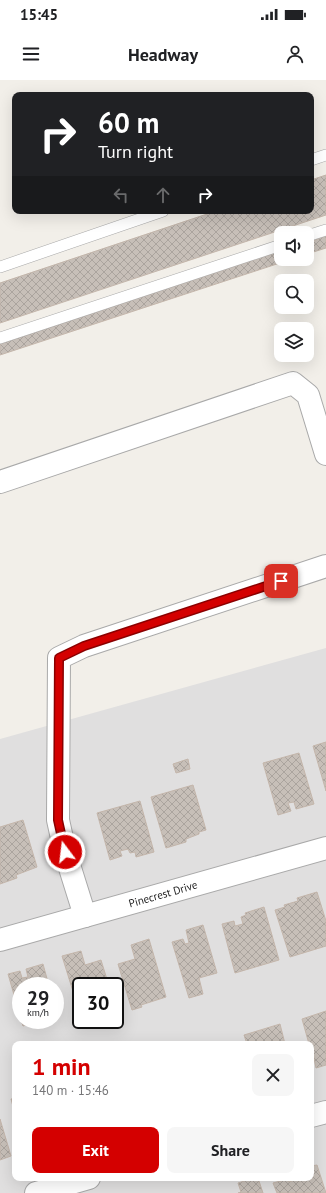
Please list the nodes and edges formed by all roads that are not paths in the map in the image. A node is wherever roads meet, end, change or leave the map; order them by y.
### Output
1 (326, 155) edge
2 (314, 159) edge
3 (154, 214) edge
4 (326, 230) edge
5 (314, 234) edge
6 (274, 247) edge
7 (0, 267) edge
8 (0, 338) edge
9 (326, 454) edge
10 (0, 482) edge
11 (326, 566) edge
12 (326, 848) edge
13 (85, 916) junction
14 (0, 940) edge
15 (326, 1112) edge
16 (314, 1115) edge
17 (78, 1181) edge
18 (36, 1193) edge

1 - 2 lane
3 - 7 lane
4 - 5 lane
6 - 8 lane
9 - 10 street
11 - 13 street
12 - 13 street, Pinecrest Drive
13 - 14 street, Pinecrest Drive
15 - 16 street
17 - 18 street

